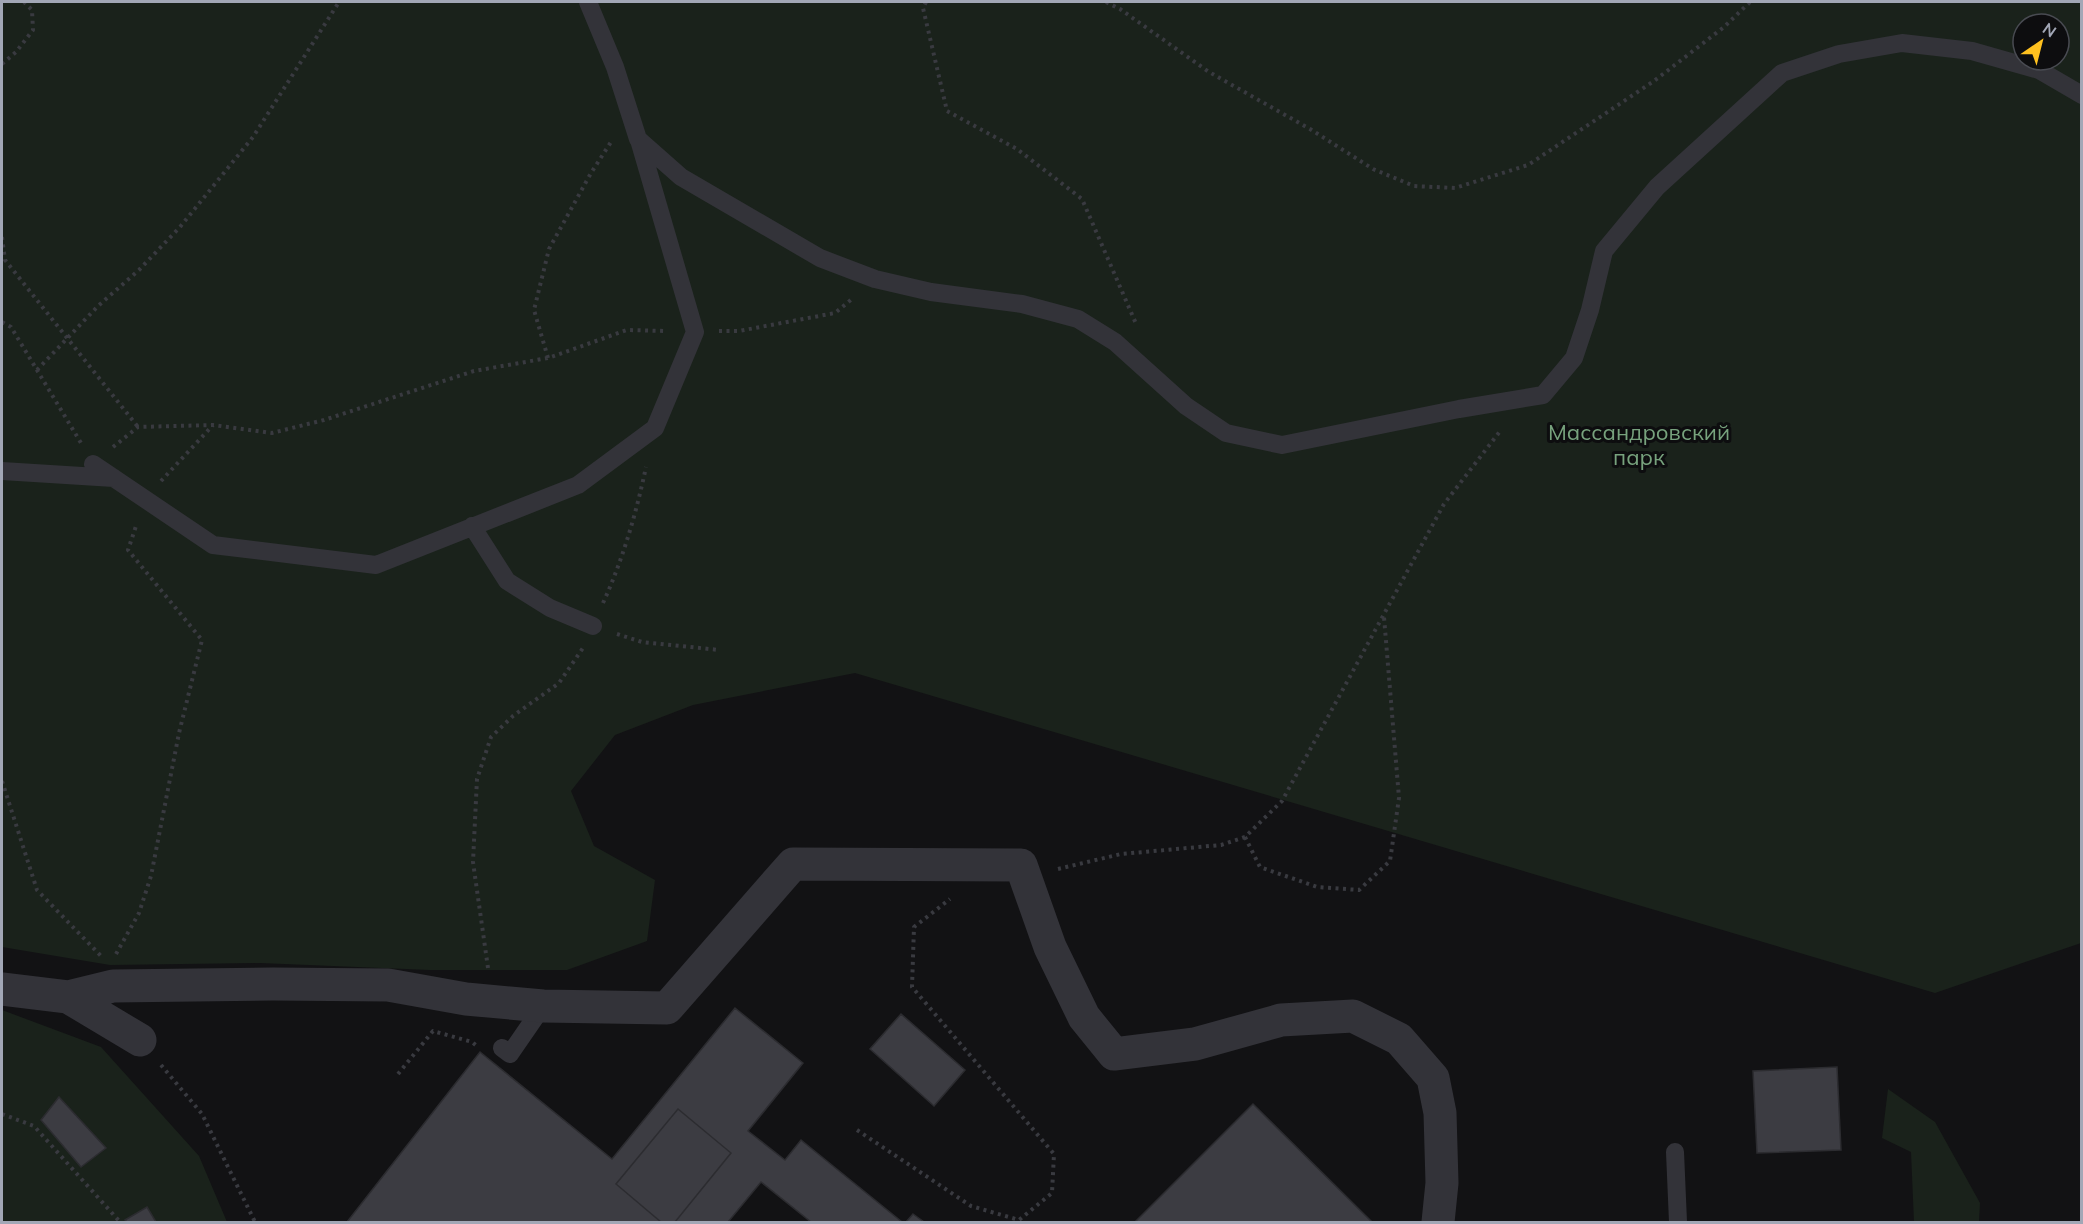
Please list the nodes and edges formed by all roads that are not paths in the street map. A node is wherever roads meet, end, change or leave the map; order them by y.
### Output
1 (588, 2) edge
2 (2082, 94) edge
3 (639, 139) junction
4 (93, 464) road end
5 (2, 471) edge
6 (114, 478) junction
7 (472, 526) junction
8 (593, 626) road end
9 (2, 989) edge
10 (68, 997) junction
11 (543, 1006) junction
12 (140, 1040) road end
13 (502, 1048) road end
14 (1675, 1152) dead end
15 (1438, 1222) edge
16 (1678, 1222) edge

1 - 3 lane
2 - 3 lane
3 - 7 lane
4 - 6 lane
5 - 6 lane
6 - 7 lane
7 - 8 lane
9 - 10 street
10 - 11 street
10 - 12 street
11 - 13 lane
11 - 15 street
14 - 16 lane

